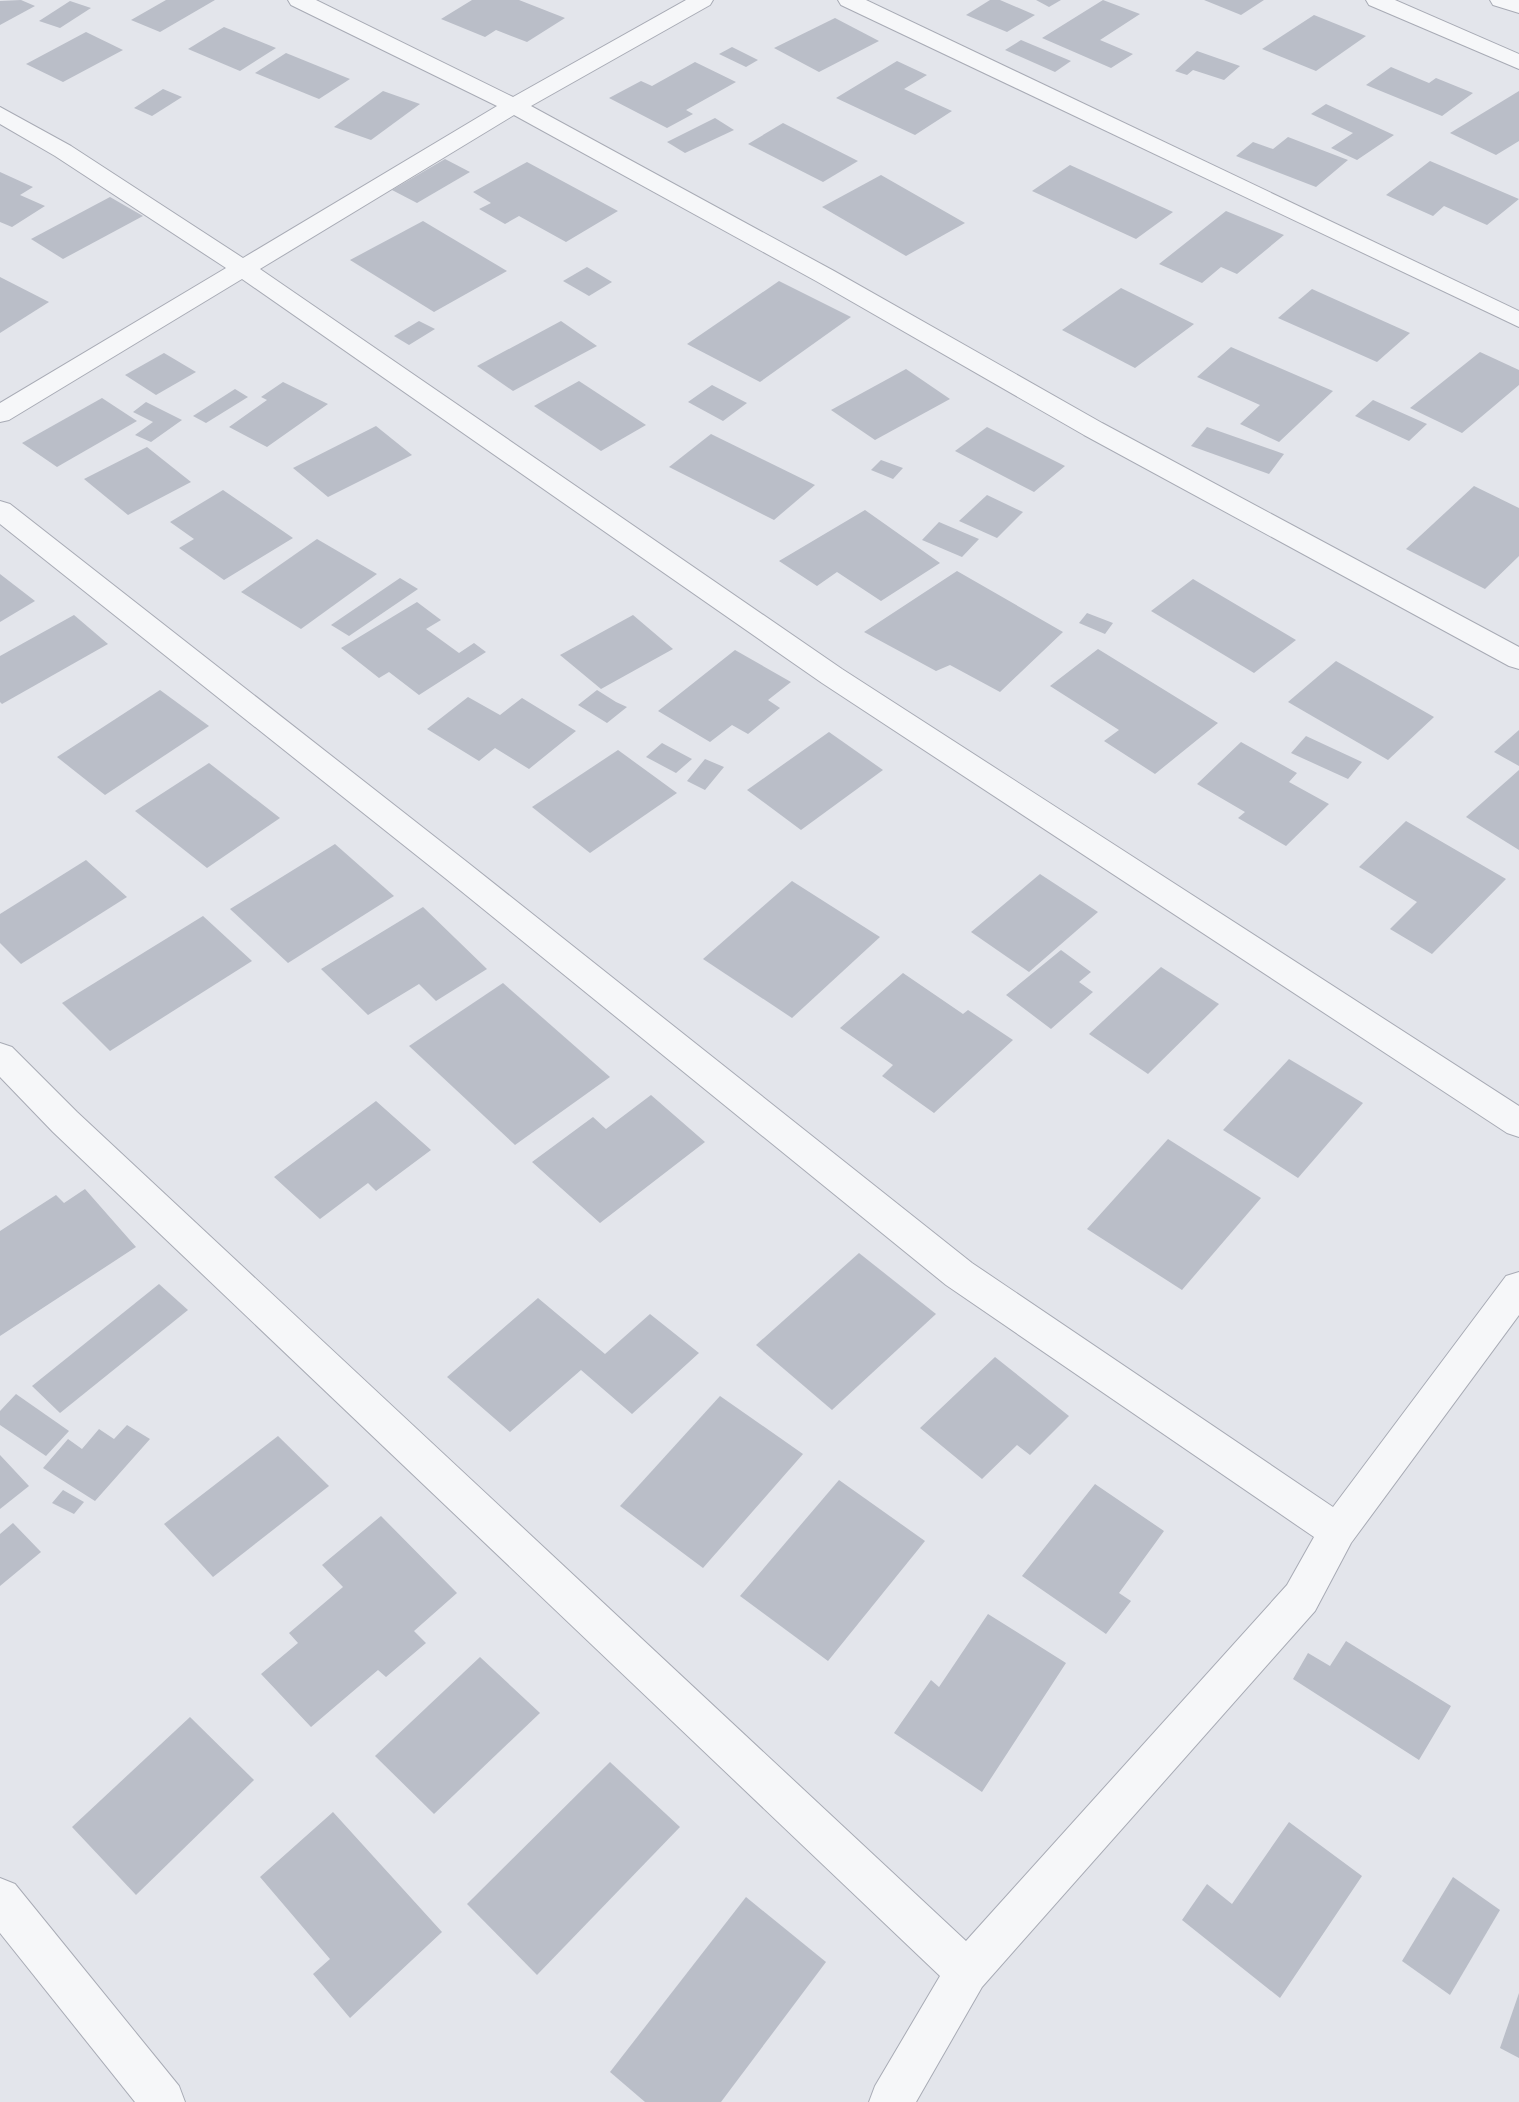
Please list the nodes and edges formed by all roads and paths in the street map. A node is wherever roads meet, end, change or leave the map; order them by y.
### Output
1 (299, 0) edge
2 (702, 0) edge
3 (849, 0) edge
4 (1377, 0) edge
5 (1501, 0) edge
6 (1519, 8) edge
7 (1519, 62) edge
8 (514, 105) junction
9 (0, 114) edge
10 (240, 267) junction
11 (1519, 320) edge
12 (0, 414) edge
13 (0, 510) edge
14 (1519, 659) edge
15 (0, 1056) edge
16 (1519, 1123) edge
17 (1519, 1287) edge
18 (1337, 1531) junction
19 (0, 1899) edge
20 (967, 1972) junction
21 (163, 2102) edge
22 (891, 2102) edge

1 - 8 street
2 - 8 street
3 - 11 street
4 - 7 street
5 - 6 street
8 - 10 street
8 - 14 street
9 - 10 street
10 - 12 street
10 - 16 street
13 - 18 street
15 - 20 street
17 - 18 street
18 - 20 street
19 - 21 street
20 - 22 street

